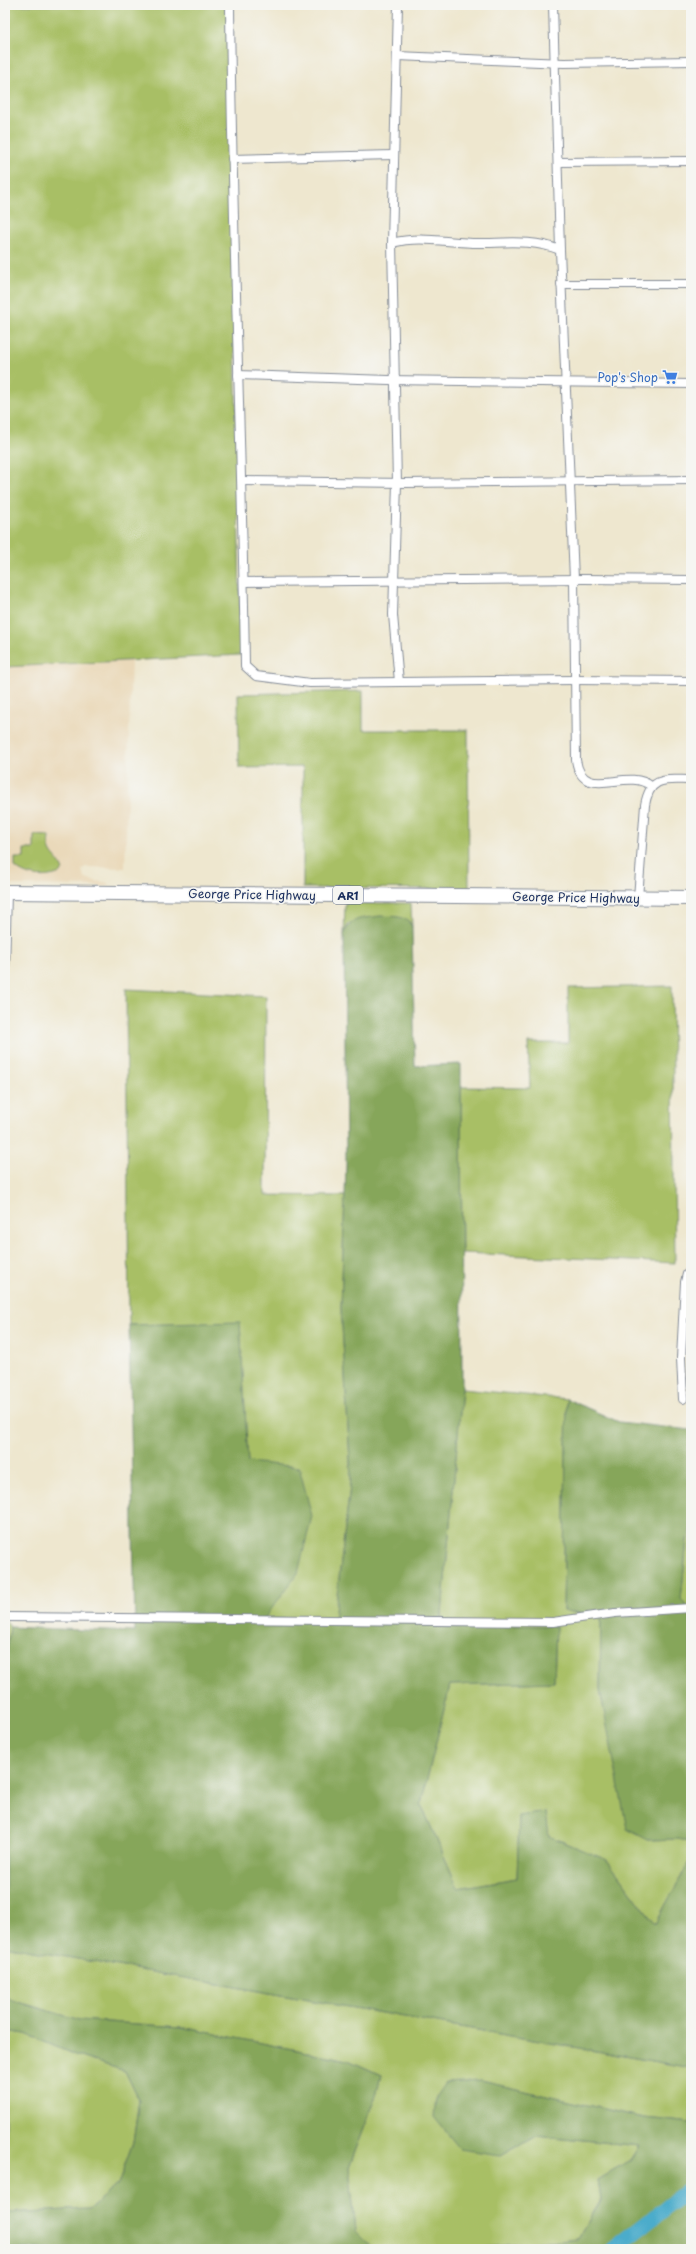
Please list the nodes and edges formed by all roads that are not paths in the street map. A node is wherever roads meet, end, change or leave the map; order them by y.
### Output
1 (230, 5) edge
2 (398, 5) edge
3 (553, 5) edge
4 (397, 56) junction
5 (691, 61) edge
6 (554, 62) junction
7 (393, 155) junction
8 (232, 159) junction
9 (691, 161) edge
10 (558, 162) junction
11 (392, 243) junction
12 (560, 250) junction
13 (561, 284) junction
14 (691, 284) edge
15 (238, 375) junction
16 (396, 379) junction
17 (566, 382) junction
18 (691, 384) edge
19 (691, 480) edge
20 (242, 481) junction
21 (569, 482) junction
22 (397, 483) junction
23 (574, 579) junction
24 (691, 580) edge
25 (244, 582) junction
26 (394, 582) junction
27 (574, 680) junction
28 (691, 681) edge
29 (399, 682) junction
30 (691, 780) edge
31 (651, 786) junction
32 (6, 892) edge
33 (638, 898) junction
34 (691, 898) edge
35 (5, 972) edge
36 (691, 1271) edge
37 (682, 1398) dead end
38 (691, 1608) edge
39 (5, 1617) edge

1 - 8 street
2 - 4 street
3 - 6 street
4 - 6 street
4 - 7 street
5 - 6 street
6 - 10 street
7 - 8 street
7 - 11 street
8 - 15 street
9 - 10 street
10 - 12 street
11 - 12 street
11 - 16 street
12 - 13 street
13 - 14 street
13 - 17 street
15 - 16 street
15 - 20 street
16 - 17 street
16 - 22 street
17 - 18 street
17 - 21 street
19 - 21 street
20 - 22 street
20 - 25 street
21 - 22 street
21 - 23 street
22 - 26 street
23 - 24 street
23 - 26 street
23 - 27 street
25 - 26 street
25 - 29 street
26 - 29 street
27 - 28 street
27 - 29 street
27 - 31 street
30 - 31 street
31 - 33 street
32 - 33 highway, George Price Highway / AR1
32 - 35 street
33 - 34 highway, George Price Highway / AR1
36 - 37 street
38 - 39 street

